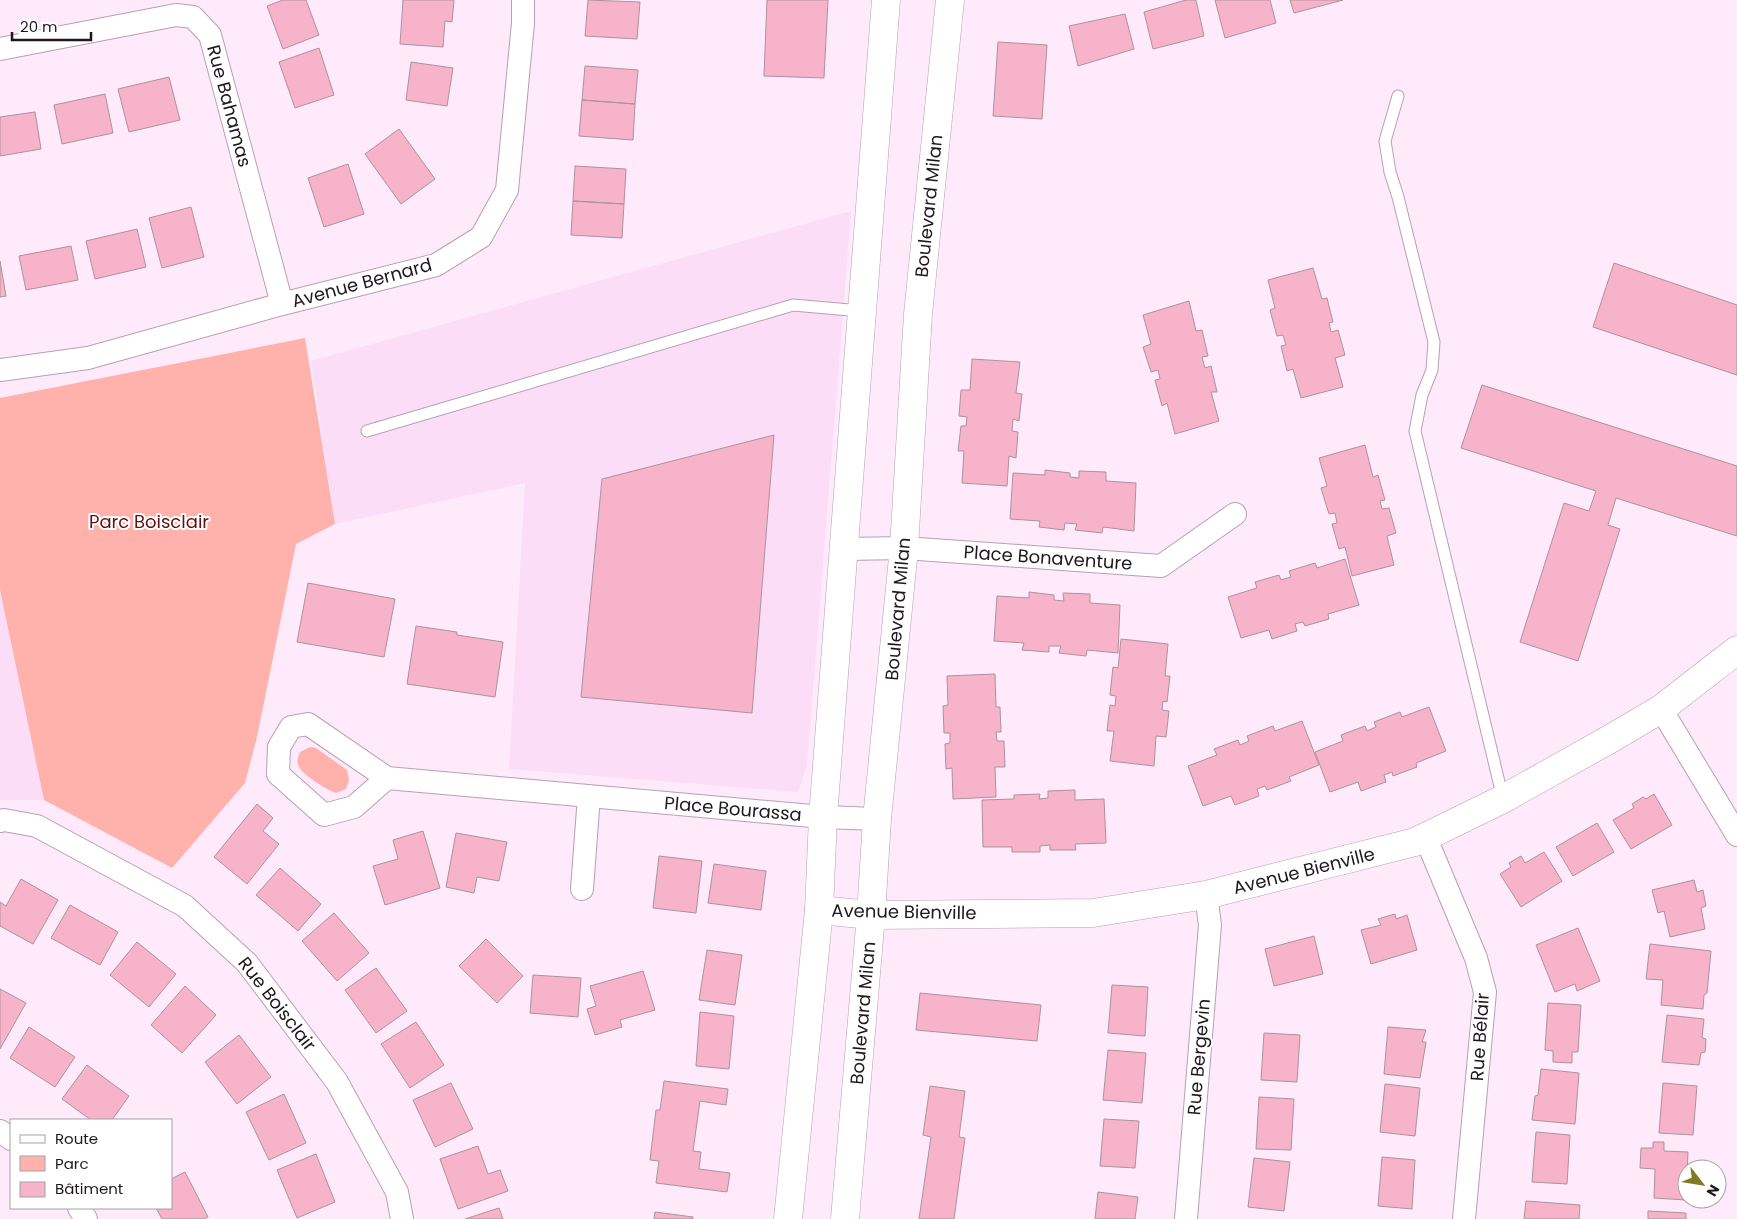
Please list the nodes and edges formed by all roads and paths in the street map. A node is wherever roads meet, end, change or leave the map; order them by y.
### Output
1 (522, 0) edge
2 (886, 0) edge
3 (950, 0) edge
4 (0, 49) edge
5 (1398, 96) dead end
6 (282, 304) junction
7 (861, 311) junction
8 (0, 370) edge
9 (367, 431) dead end
10 (1235, 514) dead end
11 (904, 548) junction
12 (845, 549) junction
13 (1737, 650) edge
14 (1661, 709) junction
15 (387, 778) junction
16 (589, 796) junction
17 (1504, 799) junction
18 (822, 817) junction
19 (877, 819) junction
20 (0, 821) edge
21 (1737, 835) edge
22 (1425, 836) junction
23 (582, 889) dead end
24 (1206, 895) junction
25 (819, 910) junction
26 (872, 914) junction
27 (402, 1219) edge
28 (788, 1219) edge
29 (845, 1219) edge
30 (1186, 1219) edge
31 (1464, 1219) edge

1 - 6 street, Avenue Bernard
2 - 7 main road
3 - 11 main road, Boulevard Milan
4 - 6 street, Rue Bahamas
5 - 17 lane
6 - 8 street, Avenue Bernard
7 - 9 lane
7 - 12 main road
10 - 11 street, Place Bonaventure
11 - 12 street, Place Bonaventure
11 - 19 main road, Boulevard Milan
12 - 18 main road
13 - 14 main road, Avenue Bienville
14 - 17 main road, Avenue Bienville
14 - 21 street
15 - 15 street, Place Bourassa
15 - 16 street, Place Bourassa
16 - 18 street, Place Bourassa
16 - 23 street
17 - 22 main road, Avenue Bienville
18 - 19 street, Place Bourassa
18 - 25 main road
19 - 26 main road, Boulevard Milan
20 - 27 street, Rue Boisclair
22 - 24 main road, Avenue Bienville
22 - 31 street, Rue Bélair
24 - 26 main road, Avenue Bienville
24 - 30 street, Rue Bergevin
25 - 26 main road, Avenue Bienville
25 - 28 main road
26 - 29 main road, Boulevard Milan

